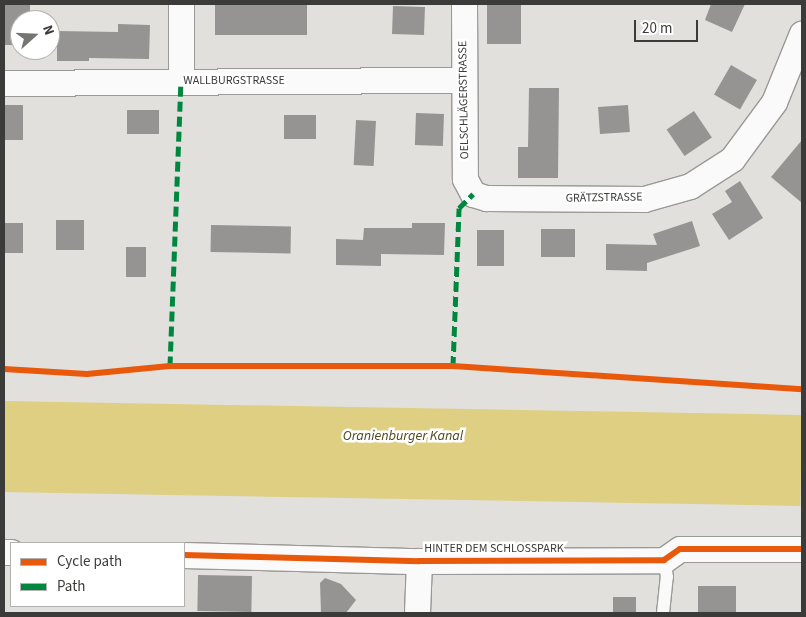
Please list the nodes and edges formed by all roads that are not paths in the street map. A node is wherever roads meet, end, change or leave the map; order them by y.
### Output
1 (182, 4) edge
2 (464, 4) edge
3 (802, 33) edge
4 (464, 80) junction
5 (181, 81) junction
6 (4, 83) edge
7 (473, 194) joint
8 (802, 549) edge
9 (185, 556) edge
10 (664, 560) junction
11 (419, 561) junction
12 (417, 613) edge
13 (663, 613) edge

1 - 5 street
2 - 4 street, OELSCHLÄGERSTRASSE
3 - 7 street, GRÄTZSTRASSE
4 - 5 street, WALLBURGSTRASSE
4 - 7 street, OELSCHLÄGERSTRASSE
5 - 6 street, WALLBURGSTRASSE
8 - 10 street, HINTER DEM SCHLOSSPARK
9 - 11 street, HINTER DEM SCHLOSSPARK
10 - 11 street, HINTER DEM SCHLOSSPARK
10 - 13 lane
11 - 12 street

